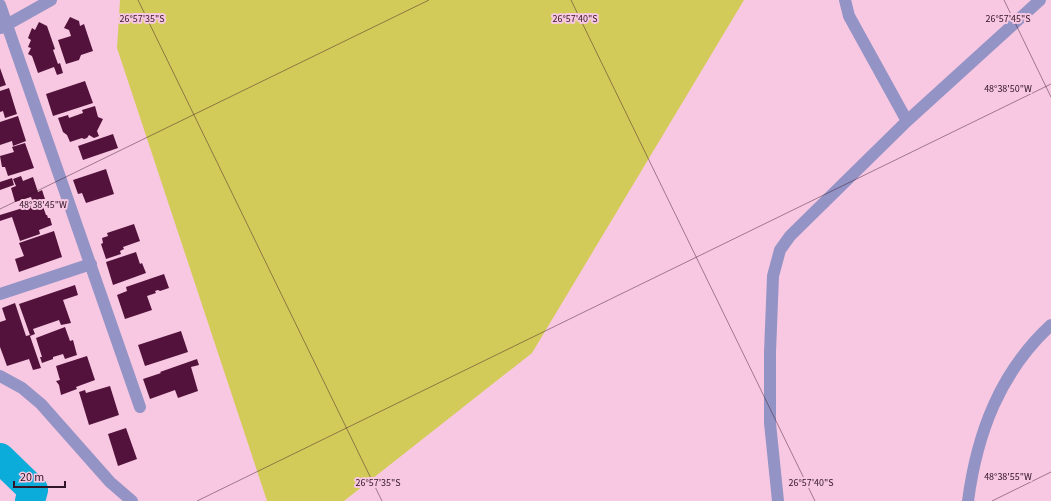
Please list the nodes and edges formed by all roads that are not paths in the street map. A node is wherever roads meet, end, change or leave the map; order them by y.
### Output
1 (51, 0) edge
2 (844, 0) edge
3 (1040, 0) edge
4 (0, 5) edge
5 (3, 26) edge
6 (907, 121) junction
7 (91, 264) junction
8 (0, 294) edge
9 (1051, 325) edge
10 (0, 376) edge
11 (140, 407) dead end
12 (132, 501) edge
13 (778, 501) edge
14 (968, 501) edge

1 - 5 street
2 - 6 street
3 - 6 street
4 - 5 street
5 - 7 street
6 - 13 street
7 - 8 street
7 - 11 street
9 - 14 street
10 - 12 street

